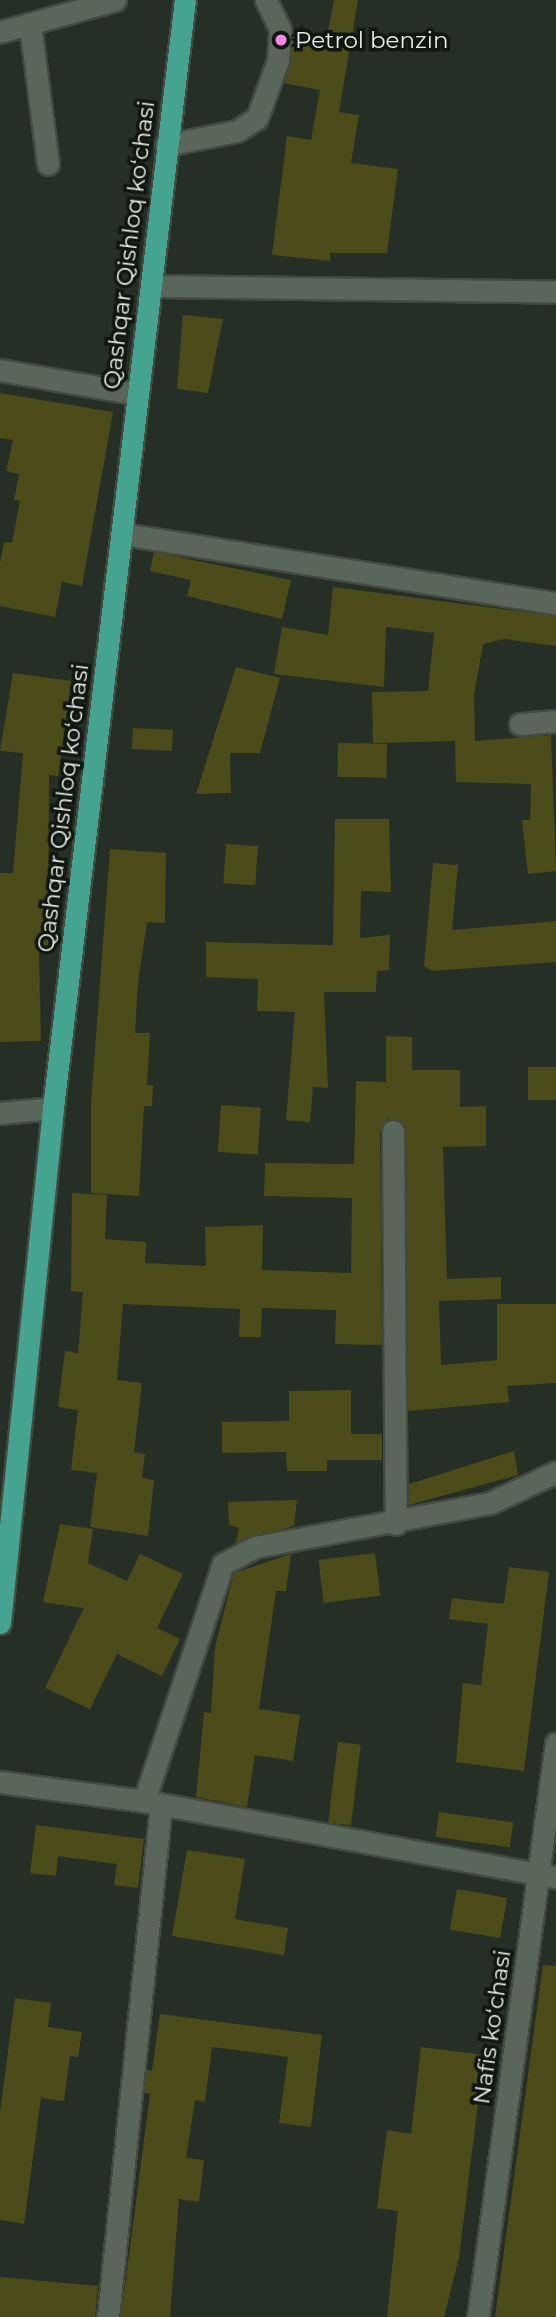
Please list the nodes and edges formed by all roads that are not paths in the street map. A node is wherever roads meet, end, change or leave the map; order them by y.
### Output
1 (115, 0) edge
2 (185, 0) edge
3 (266, 0) edge
4 (30, 24) junction
5 (0, 32) edge
6 (166, 145) junction
7 (48, 164) dead end
8 (151, 286) junction
9 (556, 292) edge
10 (0, 370) edge
11 (138, 394) junction
12 (123, 534) junction
13 (556, 603) edge
14 (556, 721) edge
15 (520, 724) dead end
16 (53, 1108) junction
17 (0, 1113) edge
18 (393, 1132) dead end
19 (556, 1472) edge
20 (396, 1524) junction
21 (0, 1623) edge
22 (556, 1743) edge
23 (0, 1782) edge
24 (153, 1803) junction
25 (548, 1876) edge
26 (108, 2317) edge
27 (478, 2317) edge

1 - 4 street
2 - 6 main road, Qashqar Qishloq koʻchasi
3 - 6 street
4 - 5 street
4 - 7 street
6 - 8 main road, Qashqar Qishloq koʻchasi
8 - 9 street
8 - 11 main road, Qashqar Qishloq koʻchasi
10 - 11 street
11 - 12 main road, Qashqar Qishloq koʻchasi
12 - 13 street
12 - 16 main road, Qashqar Qishloq koʻchasi
14 - 15 street
16 - 17 street
16 - 21 main road, Qashqar Qishloq koʻchasi
18 - 20 street
19 - 20 street
20 - 24 street
22 - 25 street, Nafis koʻchasi
23 - 24 street
24 - 25 street
24 - 26 street
25 - 27 street, Nafis koʻchasi

